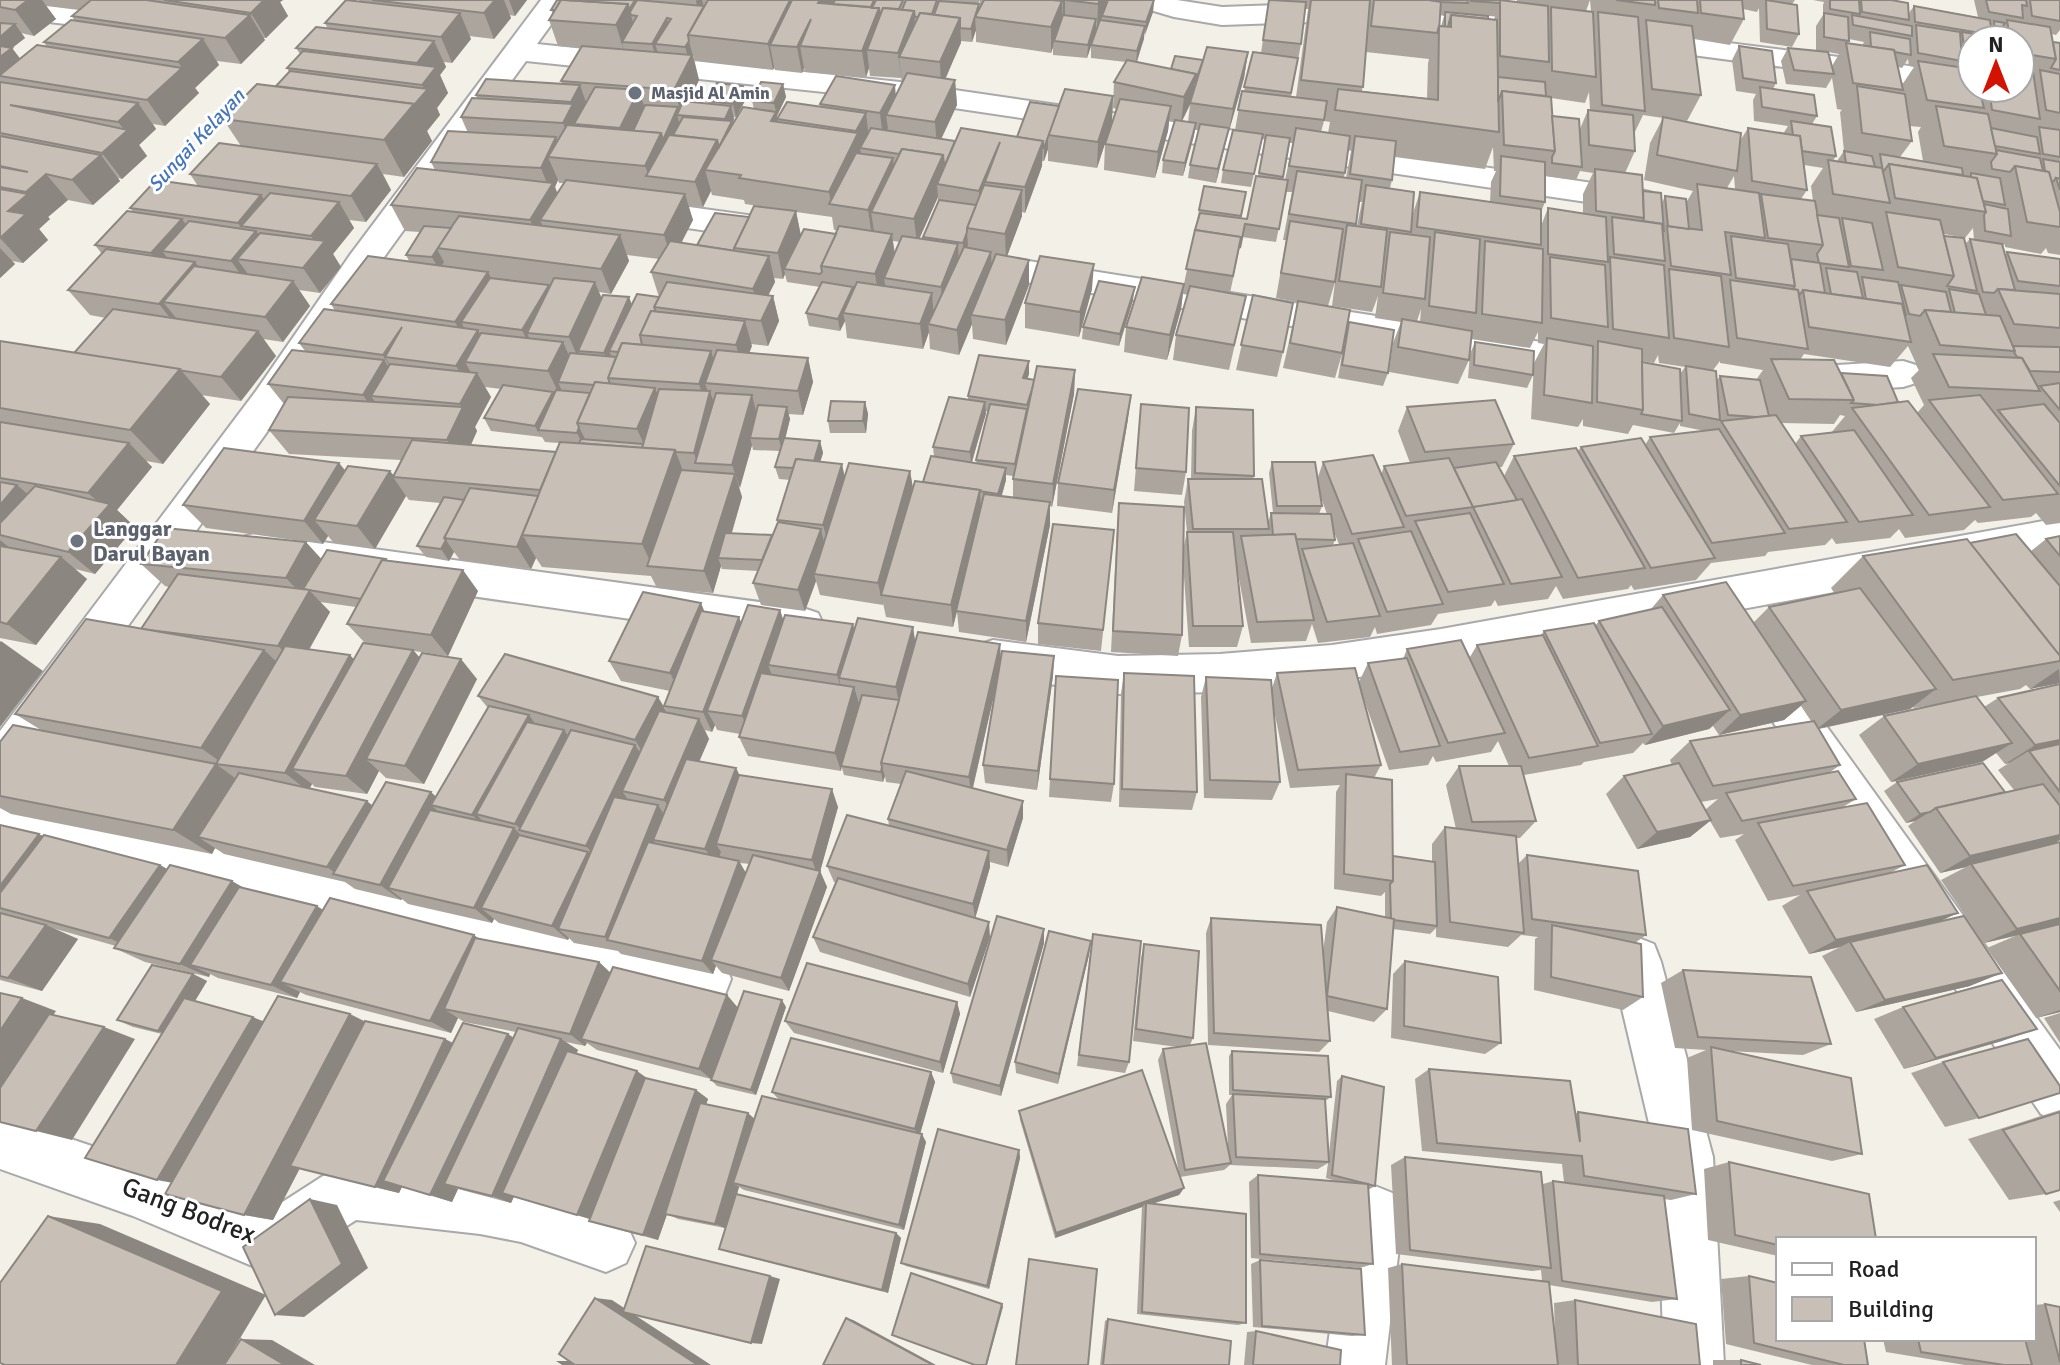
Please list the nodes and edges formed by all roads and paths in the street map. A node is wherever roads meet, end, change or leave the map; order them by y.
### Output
1 (122, 0) edge
2 (555, 0) edge
3 (1147, 0) edge
4 (0, 8) edge
5 (98, 19) junction
6 (1536, 28) edge
7 (1611, 37) edge
8 (70, 42) edge
9 (518, 51) junction
10 (1956, 78) edge
11 (1672, 204) edge
12 (605, 208) edge
13 (806, 235) edge
14 (943, 259) edge
15 (1637, 370) edge
16 (1903, 374) dead end
17 (1784, 381) edge
18 (2060, 534) edge
19 (168, 539) junction
20 (1997, 546) junction
21 (2024, 580) edge
22 (1711, 597) junction
23 (845, 632) edge
24 (960, 652) edge
25 (0, 767) edge
26 (0, 818) edge
27 (1636, 962) edge
28 (706, 979) edge
29 (2060, 1095) edge
30 (0, 1142) edge
31 (1375, 1214) dead end
32 (606, 1243) edge
33 (1355, 1365) edge
34 (1694, 1365) edge

1 - 5 street
2 - 9 street
3 - 6 street
4 - 5 street
5 - 8 street
7 - 10 street
9 - 11 street
9 - 19 street
12 - 13 street
14 - 15 street
16 - 17 street
18 - 20 street
19 - 23 street
19 - 25 street
20 - 21 street
20 - 22 street
22 - 24 street
22 - 29 street
26 - 28 street
27 - 34 street
30 - 32 street, Gang Bodrex
31 - 33 street

